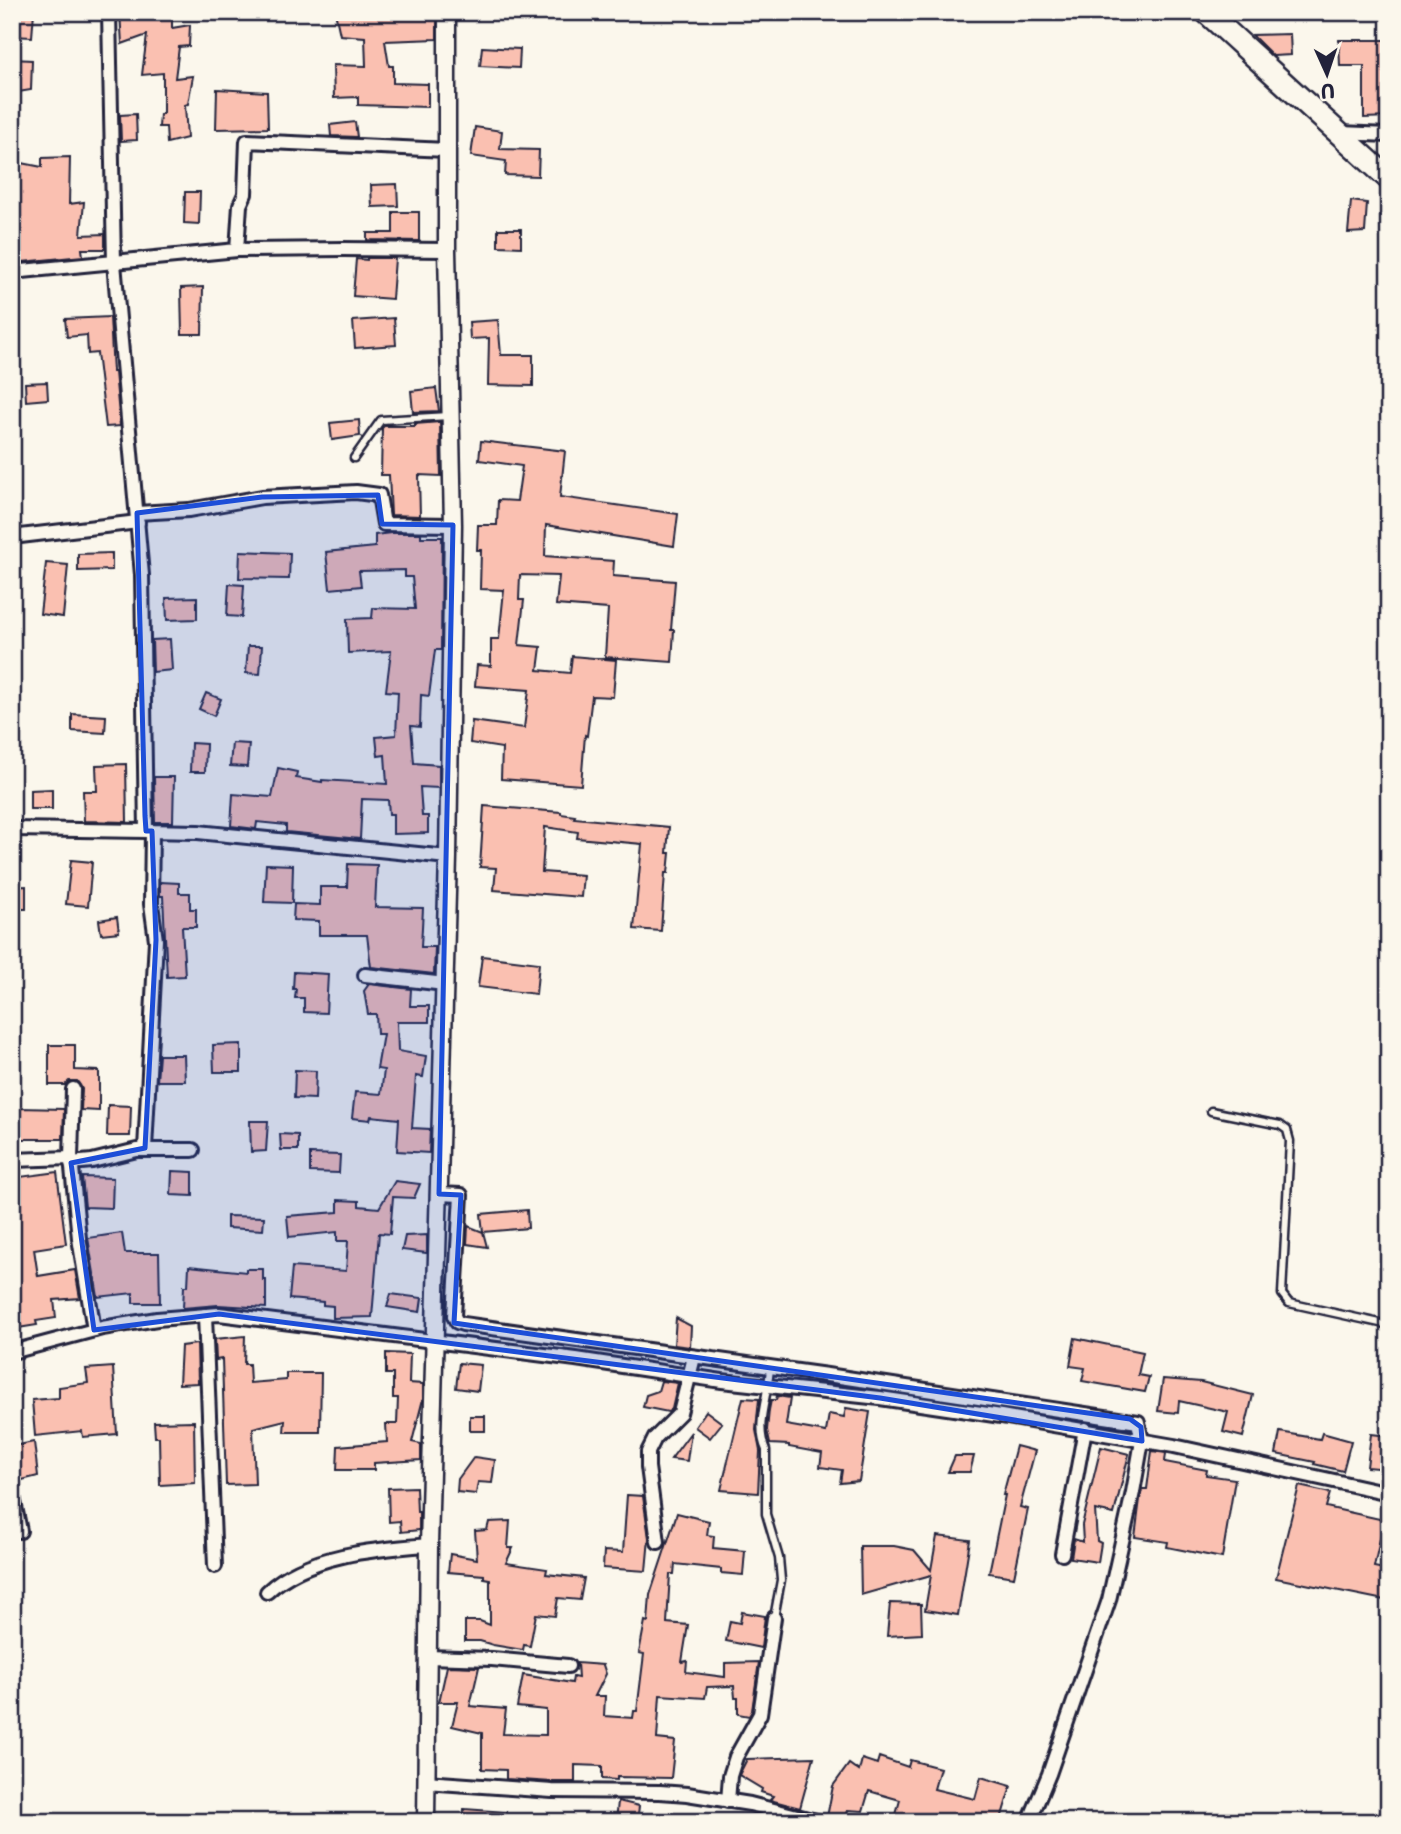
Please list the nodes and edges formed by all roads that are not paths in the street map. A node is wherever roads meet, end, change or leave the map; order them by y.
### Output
1 (109, 12) edge
2 (447, 12) edge
3 (1206, 12) edge
4 (1336, 132) junction
5 (1389, 135) edge
6 (447, 150) junction
7 (1389, 179) edge
8 (237, 250) junction
9 (447, 250) junction
10 (114, 263) junction
11 (12, 272) edge
12 (449, 416) junction
13 (354, 458) dead end
14 (138, 518) junction
15 (453, 525) junction
16 (12, 537) edge
17 (12, 829) edge
18 (149, 831) junction
19 (448, 857) junction
20 (365, 975) dead end
21 (444, 984) junction
22 (73, 1089) dead end
23 (1211, 1111) dead end
24 (145, 1149) junction
25 (192, 1150) dead end
26 (12, 1160) edge
27 (71, 1161) junction
28 (447, 1194) junction
29 (205, 1315) junction
30 (1389, 1325) edge
31 (94, 1330) junction
32 (436, 1341) junction
33 (12, 1352) edge
34 (692, 1367) junction
35 (770, 1369) junction
36 (769, 1383) junction
37 (1085, 1429) junction
38 (1142, 1441) junction
39 (12, 1492) edge
40 (1389, 1493) edge
41 (20, 1531) dead end
42 (657, 1542) dead end
43 (429, 1545) junction
44 (1062, 1554) dead end
45 (215, 1566) dead end
46 (267, 1592) dead end
47 (774, 1618) joint
48 (427, 1657) junction
49 (568, 1667) dead end
50 (425, 1782) junction
51 (728, 1801) junction
52 (426, 1822) edge
53 (820, 1822) edge
54 (1029, 1822) edge

1 - 10 street
2 - 6 street
3 - 4 highway
4 - 5 street
4 - 7 highway
6 - 8 street
6 - 9 street
8 - 9 street
8 - 10 street
9 - 12 street
10 - 11 street
10 - 14 street
12 - 13 lane
12 - 15 street
14 - 15 street
14 - 16 street
14 - 18 street
15 - 19 street
17 - 18 street
18 - 19 street
18 - 24 street
19 - 21 street
20 - 21 street
21 - 28 street
22 - 27 street
23 - 30 lane
24 - 25 street
24 - 27 street
26 - 27 street
27 - 31 street
28 - 32 street
28 - 34 street
29 - 31 street
29 - 32 street
29 - 45 street
31 - 33 street
32 - 34 street
32 - 43 street
34 - 35 street
34 - 36 street
34 - 42 street
35 - 36 lane
35 - 38 street
36 - 37 street
36 - 47 lane
37 - 38 street
37 - 44 street
38 - 40 street
38 - 54 street
39 - 41 street
43 - 46 street
43 - 48 street
47 - 51 street
48 - 49 street
48 - 50 street
50 - 51 street
50 - 52 street
51 - 53 street

